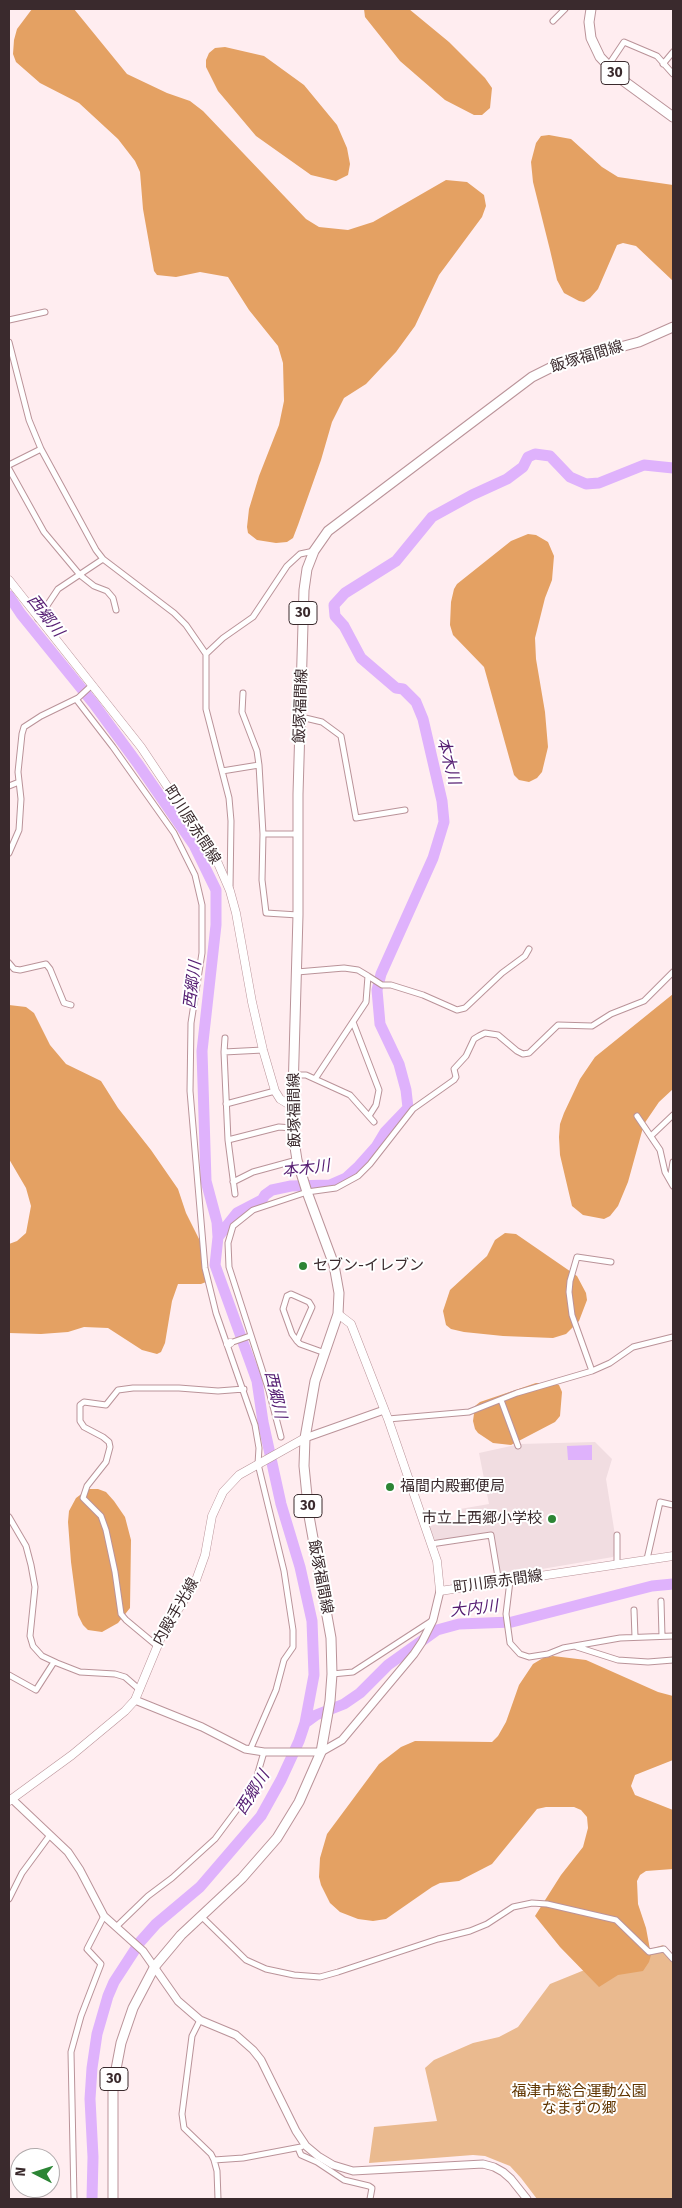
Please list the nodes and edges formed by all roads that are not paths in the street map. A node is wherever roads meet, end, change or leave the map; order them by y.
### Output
1 (565, 9) edge
2 (591, 9) edge
3 (553, 21) dead end
4 (673, 52) edge
5 (663, 64) junction
6 (607, 66) junction
7 (673, 74) edge
8 (673, 117) edge
9 (45, 312) dead end
10 (9, 320) edge
11 (673, 327) edge
12 (9, 342) edge
13 (42, 449) junction
14 (9, 464) edge
15 (9, 468) edge
16 (314, 551) junction
17 (103, 558) junction
18 (80, 575) junction
19 (9, 580) edge
20 (116, 610) dead end
21 (38, 619) junction
22 (206, 654) junction
23 (90, 687) junction
24 (243, 693) dead end
25 (77, 698) junction
26 (300, 717) junction
27 (259, 765) junction
28 (222, 771) junction
29 (19, 782) junction
30 (9, 786) edge
31 (405, 810) dead end
32 (263, 834) junction
33 (298, 834) junction
34 (9, 853) edge
35 (230, 891) junction
36 (298, 915) junction
37 (529, 949) dead end
38 (9, 963) edge
39 (297, 972) junction
40 (673, 972) edge
41 (370, 977) junction
42 (71, 1005) dead end
43 (353, 1022) junction
44 (225, 1038) dead end
45 (263, 1050) junction
46 (224, 1052) junction
47 (294, 1075) junction
48 (315, 1079) junction
49 (275, 1090) junction
50 (226, 1104) junction
51 (293, 1107) junction
52 (673, 1114) edge
53 (369, 1116) junction
54 (637, 1116) dead end
55 (374, 1122) dead end
56 (292, 1128) junction
57 (652, 1135) junction
58 (228, 1140) junction
59 (297, 1160) junction
60 (673, 1162) edge
61 (670, 1181) junction
62 (233, 1182) junction
63 (673, 1186) edge
64 (305, 1188) junction
65 (235, 1194) dead end
66 (611, 1262) dead end
67 (338, 1314) junction
68 (248, 1337) junction
69 (673, 1337) edge
70 (297, 1341) junction
71 (229, 1343) junction
72 (325, 1353) junction
73 (592, 1371) junction
74 (244, 1389) junction
75 (501, 1400) junction
76 (384, 1410) junction
77 (388, 1419) junction
78 (281, 1436) dead end
79 (305, 1438) junction
80 (518, 1446) dead end
81 (259, 1464) junction
82 (673, 1505) edge
83 (9, 1517) edge
84 (617, 1535) dead end
85 (431, 1544) junction
86 (673, 1556) edge
87 (647, 1558) junction
88 (618, 1564) junction
89 (510, 1581) junction
90 (499, 1583) junction
91 (440, 1590) junction
92 (661, 1601) dead end
93 (634, 1610) dead end
94 (433, 1620) junction
95 (662, 1636) junction
96 (673, 1636) edge
97 (635, 1637) junction
98 (156, 1646) junction
99 (576, 1646) junction
100 (673, 1660) edge
101 (54, 1662) junction
102 (332, 1674) junction
103 (9, 1675) edge
104 (140, 1690) junction
105 (135, 1700) junction
106 (250, 1750) junction
107 (268, 1752) junction
108 (321, 1752) junction
109 (10, 1800) edge
110 (50, 1835) junction
111 (9, 1899) edge
112 (104, 1916) junction
113 (201, 1916) junction
114 (119, 1929) junction
115 (673, 1959) edge
116 (155, 1966) junction
117 (200, 2020) junction
118 (306, 2146) junction
119 (298, 2148) junction
120 (214, 2160) junction
121 (74, 2199) edge
122 (113, 2199) edge
123 (218, 2199) edge
124 (370, 2199) edge
125 (527, 2199) edge

1 - 3 street
2 - 6 main road, 30
4 - 5 street
5 - 6 street
5 - 7 street
6 - 8 main road, 30
9 - 10 street
11 - 16 main road, 飯塚福間線 / 30
12 - 13 street
13 - 14 street
13 - 17 street
15 - 18 street
16 - 22 street
16 - 26 main road, 飯塚福間線 / 30
17 - 18 street
17 - 22 street
18 - 20 street
18 - 21 street
19 - 21 main road, 町川原赤間線
21 - 23 main road, 町川原赤間線
22 - 28 street
23 - 25 street
23 - 35 main road, 町川原赤間線
24 - 27 street
25 - 29 street
25 - 71 street
26 - 31 street
26 - 33 main road, 飯塚福間線 / 30
27 - 28 street
27 - 32 street
28 - 35 street
29 - 30 street
29 - 34 street
32 - 33 street
32 - 36 street
33 - 36 main road, 飯塚福間線 / 30
35 - 45 main road, 町川原赤間線
36 - 39 main road, 飯塚福間線 / 30
37 - 41 street
38 - 42 street
39 - 41 street
39 - 47 main road, 飯塚福間線 / 30
40 - 64 street
41 - 43 street
43 - 48 street
43 - 53 street
44 - 46 street
45 - 46 street
45 - 49 main road, 町川原赤間線
46 - 50 street
47 - 48 street
47 - 51 main road, 飯塚福間線 / 30
48 - 53 street
49 - 50 street
49 - 51 main road, 町川原赤間線
50 - 58 street
51 - 56 main road, 飯塚福間線 / 30
52 - 57 street
53 - 55 street
54 - 57 street
56 - 58 street
56 - 59 main road, 飯塚福間線 / 30
57 - 61 street
58 - 62 street
59 - 62 street
59 - 64 main road, 飯塚福間線 / 30
60 - 61 street
61 - 63 street
62 - 65 street
64 - 67 main road, 飯塚福間線 / 30
64 - 68 street
66 - 73 street
67 - 72 main road, 飯塚福間線 / 30
67 - 76 main road, 町川原赤間線
68 - 71 street
68 - 78 street
69 - 73 street
70 - 70 street
70 - 72 street
71 - 74 street
72 - 79 main road, 飯塚福間線 / 30
73 - 75 street
74 - 81 street
74 - 98 street
75 - 77 street
75 - 80 street
76 - 77 main road, 町川原赤間線
76 - 79 street
77 - 85 main road, 町川原赤間線
79 - 81 main road, 内殿手光線
79 - 102 main road, 飯塚福間線 / 30
81 - 98 main road, 内殿手光線
81 - 106 street
82 - 87 street
83 - 101 street
84 - 88 street
85 - 90 street
85 - 91 main road, 町川原赤間線
86 - 87 main road, 町川原赤間線
87 - 88 main road, 町川原赤間線
88 - 89 main road, 町川原赤間線
89 - 90 main road, 町川原赤間線
89 - 99 street
90 - 91 main road, 町川原赤間線
91 - 94 street
92 - 95 street
93 - 97 street
94 - 102 street
94 - 108 street
95 - 96 street
95 - 97 street
97 - 99 street
98 - 104 main road, 内殿手光線
99 - 100 street
101 - 103 street
101 - 104 street
102 - 108 main road, 飯塚福間線 / 30
104 - 105 main road, 内殿手光線
105 - 106 street
105 - 109 main road, 内殿手光線
106 - 107 street
107 - 108 street
107 - 114 street
108 - 113 main road, 飯塚福間線 / 30
109 - 110 street
110 - 111 street
110 - 112 street
112 - 114 street
112 - 121 street
113 - 115 street
113 - 116 main road, 飯塚福間線 / 30
114 - 116 street
116 - 117 street
116 - 122 main road, 飯塚福間線 / 30
117 - 118 street
117 - 120 street
118 - 119 street
118 - 125 street
119 - 120 street
119 - 124 street
120 - 123 street

